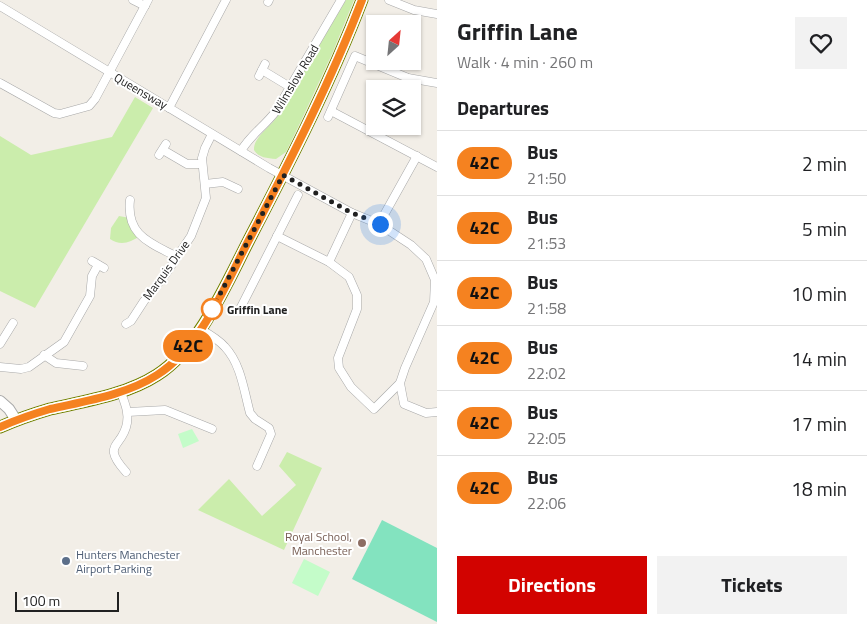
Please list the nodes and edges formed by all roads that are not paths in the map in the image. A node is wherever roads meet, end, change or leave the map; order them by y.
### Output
1 (134, 0) edge
2 (226, 0) edge
3 (342, 0) edge
4 (362, 0) edge
5 (389, 0) edge
6 (146, 3) edge
7 (0, 6) edge
8 (437, 14) edge
9 (262, 70) dead end
10 (110, 73) junction
11 (408, 78) joint
12 (0, 83) edge
13 (437, 83) edge
14 (290, 87) junction
15 (169, 108) junction
16 (212, 134) junction
17 (380, 136) joint
18 (163, 150) dead end
19 (241, 151) junction
20 (417, 156) junction
21 (201, 164) junction
22 (437, 167) edge
23 (283, 175) junction
24 (205, 184) junction
25 (238, 189) dead end
26 (298, 194) dead end
27 (130, 200) dead end
28 (352, 213) junction
29 (380, 224) junction
30 (277, 236) junction
31 (178, 257) junction
32 (329, 262) junction
33 (98, 265) dead end
34 (241, 308) dead end
35 (13, 323) dead end
36 (126, 324) dead end
37 (200, 329) junction
38 (0, 344) edge
39 (44, 355) junction
40 (84, 366) dead end
41 (0, 367) edge
42 (400, 383) junction
43 (121, 392) junction
44 (0, 401) edge
45 (128, 412) junction
46 (437, 412) edge
47 (16, 420) junction
48 (0, 427) edge
49 (212, 428) dead end
50 (258, 466) dead end
51 (126, 472) dead end

1 - 6 street
2 - 15 street
3 - 14 street, Wilmslow Road
4 - 23 main road, Wilmslow Road
5 - 8 street
6 - 10 street
7 - 10 street, Queensway
9 - 14 street
10 - 12 street
10 - 15 street, Queensway
11 - 13 street
11 - 17 street
14 - 19 street, Wilmslow Road
15 - 16 street, Queensway
16 - 19 street, Queensway
16 - 21 street, Marquis Drive
17 - 20 street
18 - 21 street
19 - 23 street, Queensway
20 - 22 street
20 - 29 street
21 - 24 street, Marquis Drive
23 - 28 street, Queensway
23 - 37 main road, Wilmslow Road
24 - 25 street
24 - 31 street, Marquis Drive
26 - 30 street
27 - 31 street
28 - 29 street, Queensway
28 - 32 street
29 - 42 street, Queensway
30 - 32 street
30 - 34 street
31 - 36 street, Marquis Drive
32 - 42 street
33 - 39 street
35 - 38 street
37 - 43 main road, Wilmslow Road
37 - 50 street
39 - 40 street
39 - 41 street
42 - 46 street
43 - 45 street
43 - 47 main road, Wilmslow Road
44 - 47 street
45 - 49 street
45 - 51 street
47 - 48 main road, Wilmslow Road

